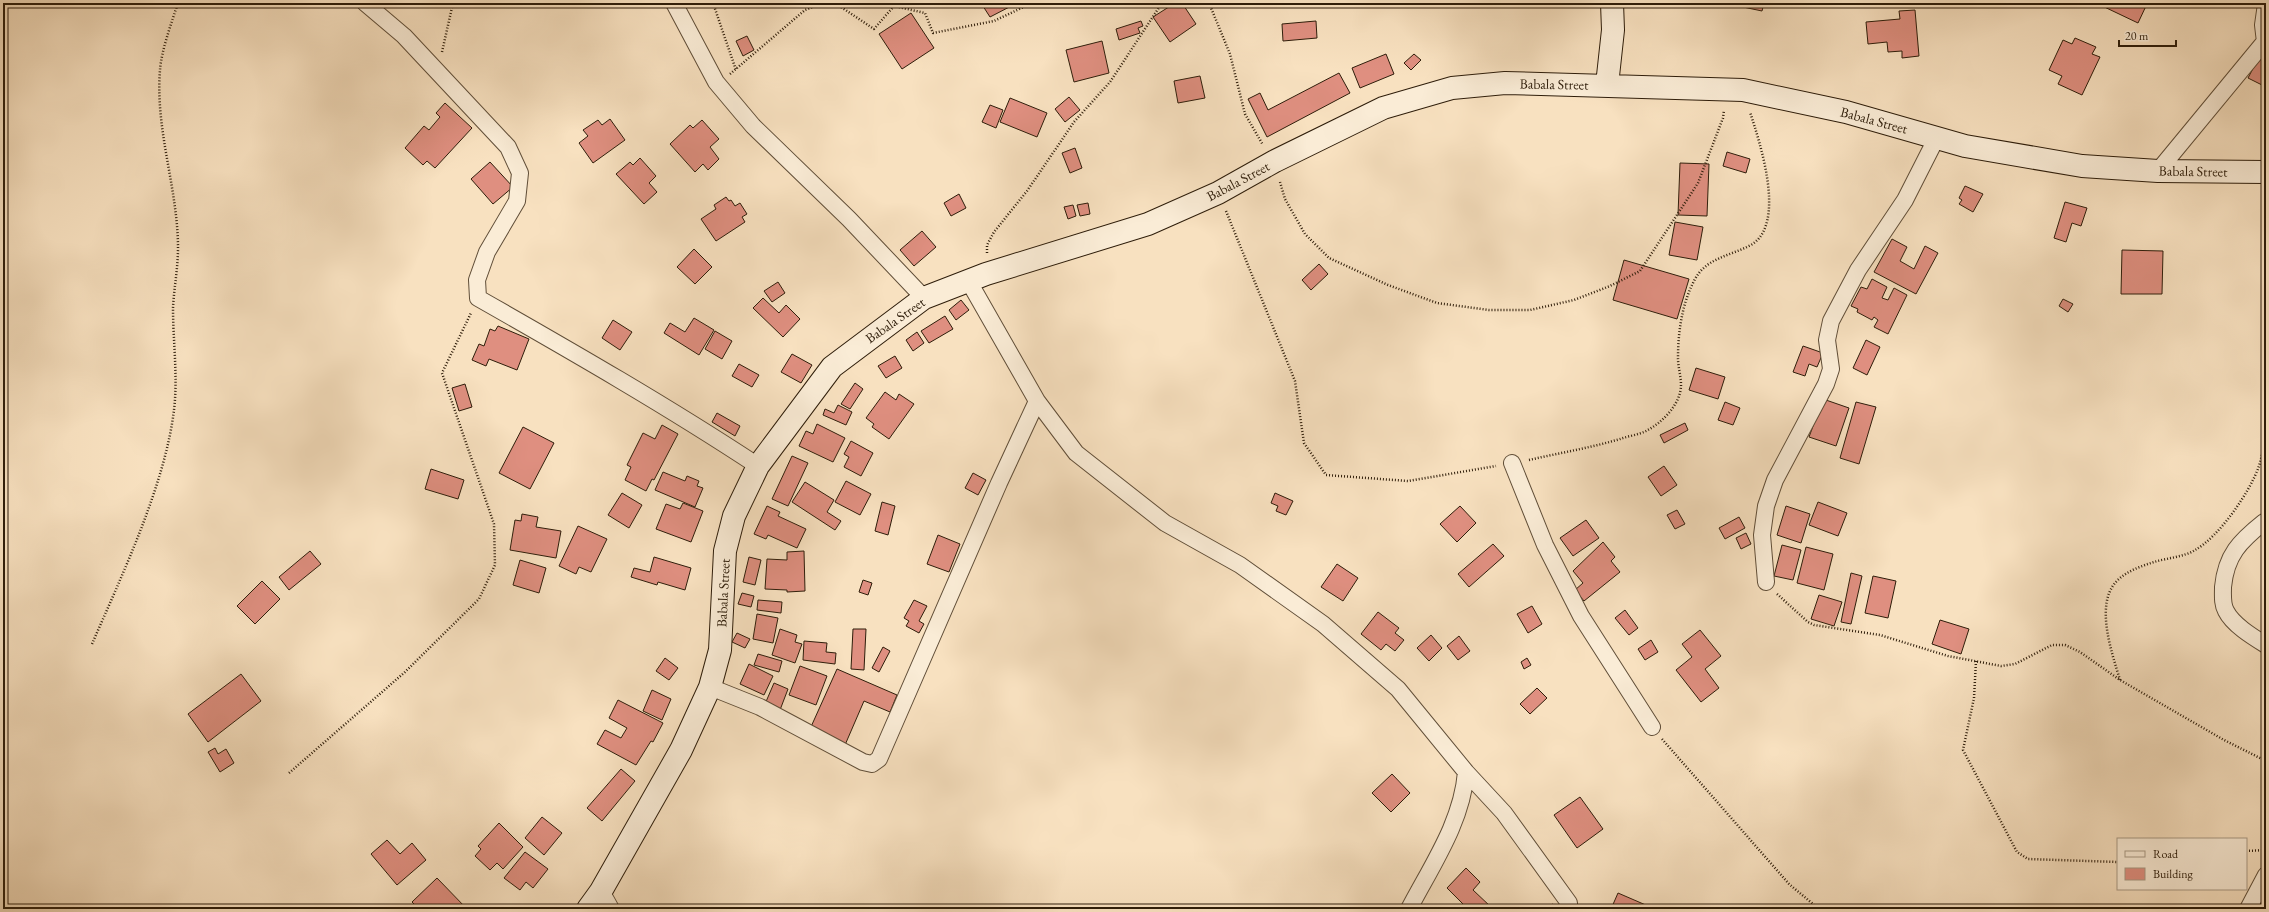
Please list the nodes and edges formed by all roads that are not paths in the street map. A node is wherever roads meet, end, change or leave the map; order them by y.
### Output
1 (365, 3) edge
2 (674, 3) edge
3 (1612, 3) edge
4 (2266, 4) edge
5 (2265, 41) edge
6 (1607, 85) junction
7 (1937, 137) junction
8 (2158, 171) junction
9 (2266, 172) edge
10 (977, 277) junction
11 (924, 298) junction
12 (1037, 401) junction
13 (1512, 464) road end
14 (758, 466) junction
15 (2264, 522) dead end
16 (1766, 582) road end
17 (2266, 645) edge
18 (710, 687) junction
19 (1652, 727) road end
20 (1466, 772) junction
21 (2266, 875) edge
22 (606, 900) edge
23 (588, 909) edge
24 (1409, 909) edge
25 (1568, 909) edge
26 (2248, 909) edge

1 - 14 street
2 - 11 street
3 - 6 street
4 - 5 street
5 - 8 street
6 - 7 street, Babala Street
6 - 10 street, Babala Street
7 - 8 street, Babala Street
7 - 16 street
8 - 9 street, Babala Street
10 - 11 street, Babala Street
10 - 12 street
11 - 14 street, Babala Street
12 - 18 street
12 - 20 street
13 - 19 street
14 - 18 street, Babala Street
15 - 17 street
18 - 22 street, Babala Street
20 - 24 street
20 - 25 street
21 - 26 street
22 - 23 street, Babala Street

